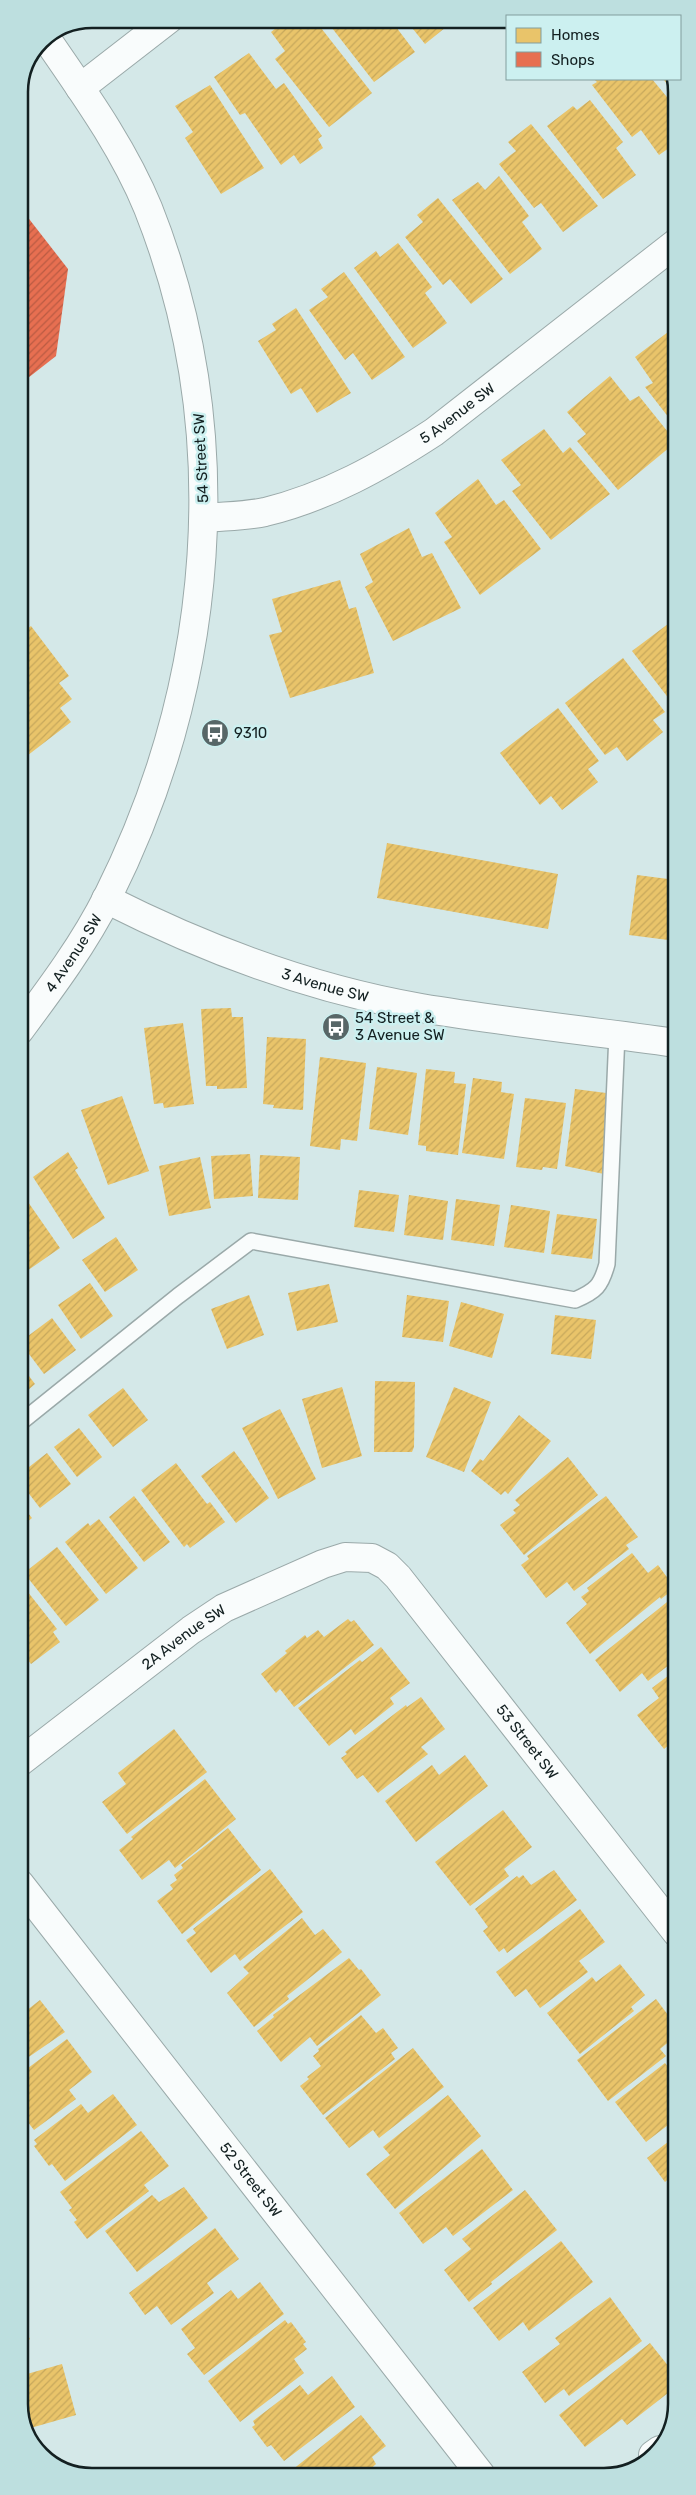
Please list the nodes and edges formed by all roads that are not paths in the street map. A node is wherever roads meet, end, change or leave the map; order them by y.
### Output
1 (157, 28) edge
2 (50, 43) edge
3 (80, 88) junction
4 (668, 249) edge
5 (204, 518) junction
6 (106, 899) junction
7 (28, 1019) edge
8 (616, 1034) junction
9 (668, 1042) edge
10 (28, 1417) edge
11 (372, 1558) joint
12 (28, 1756) edge
13 (28, 1894) edge
14 (668, 1922) edge
15 (475, 2468) edge

1 - 3 street
2 - 3 street, 54 Street SW
3 - 5 street, 54 Street SW
4 - 5 street, 5 Avenue SW
5 - 6 street, 54 Street SW
6 - 7 street, 4 Avenue SW
6 - 8 street, 3 Avenue SW
8 - 9 street, 3 Avenue SW
8 - 10 lane
11 - 12 street, 2A Avenue SW
11 - 14 street, 53 Street SW
13 - 15 street, 52 Street SW

